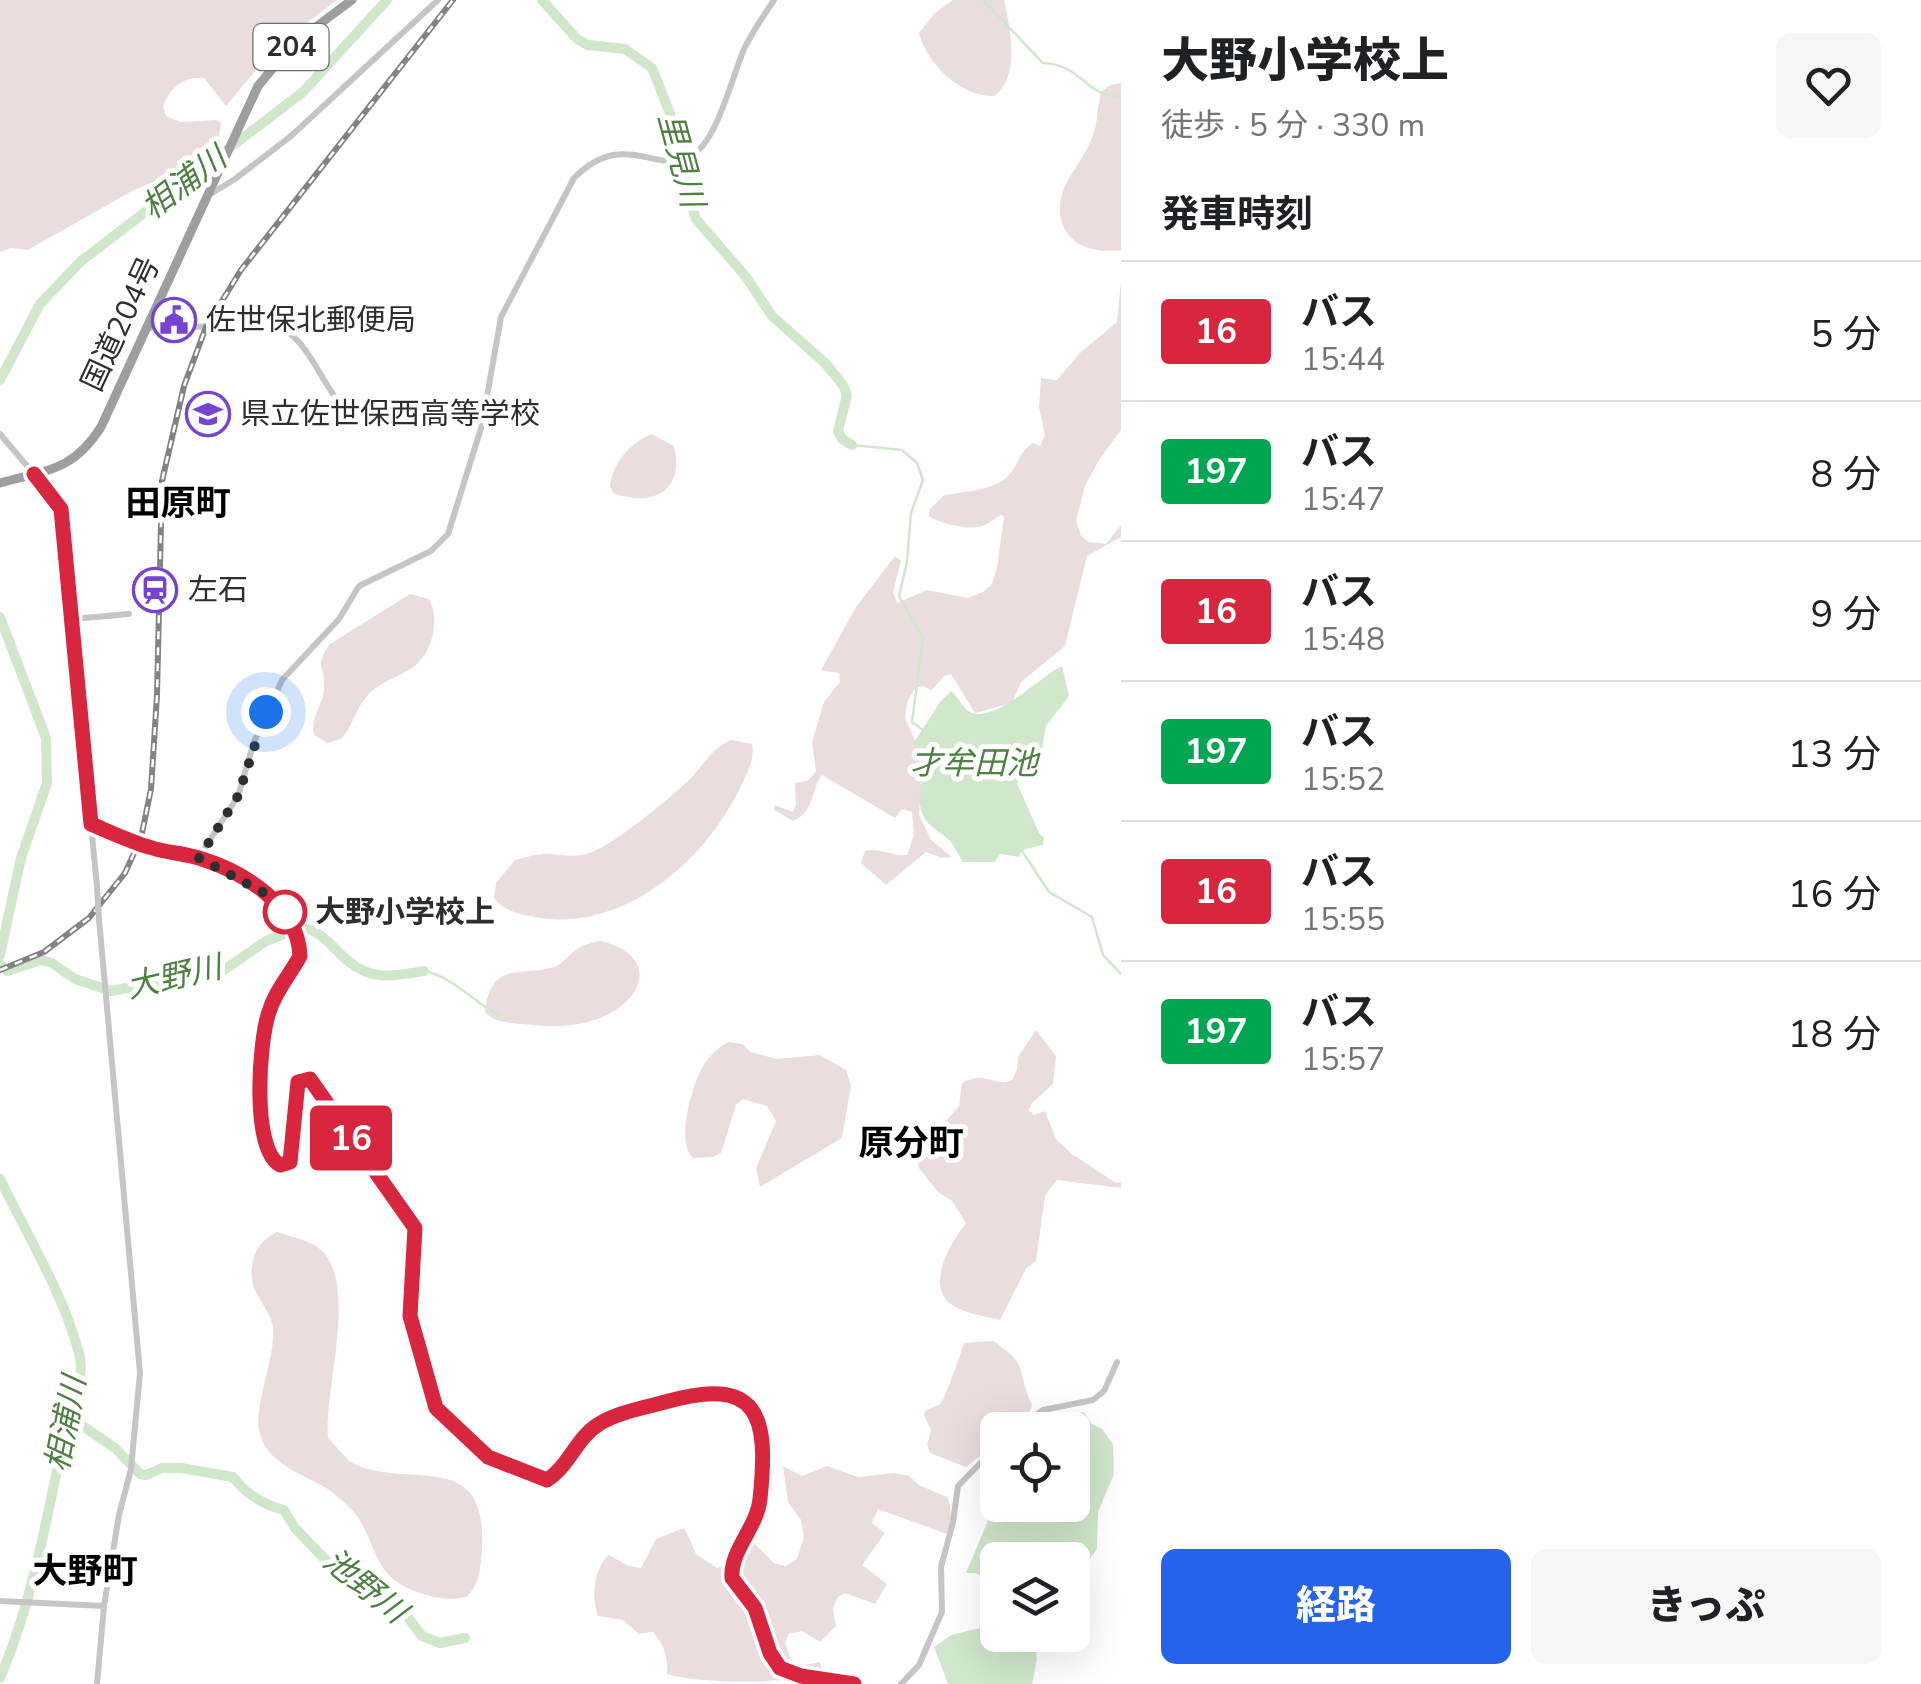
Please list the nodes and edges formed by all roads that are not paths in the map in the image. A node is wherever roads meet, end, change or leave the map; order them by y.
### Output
1 (352, 0) edge
2 (438, 0) edge
3 (774, 0) edge
4 (208, 195) junction
5 (145, 328) junction
6 (364, 426) dead end
7 (0, 434) edge
8 (34, 474) junction
9 (0, 483) edge
10 (128, 614) dead end
11 (73, 620) junction
12 (91, 824) junction
13 (199, 858) junction
14 (1117, 1362) dead end
15 (1040, 1412) edge
16 (980, 1461) edge
17 (3, 1602) edge
18 (104, 1606) junction
19 (97, 1684) edge
20 (854, 1684) edge
21 (901, 1684) edge

1 - 4 highway, 国道204号 / 204
2 - 4 street
3 - 13 street
4 - 5 highway, 国道204号 / 204
5 - 6 street
5 - 8 highway, 国道204号 / 204
7 - 8 street
8 - 9 highway, 国道204号 / 204
8 - 11 main road
10 - 11 street
11 - 12 main road
12 - 13 main road, bridge
12 - 18 street, bridge
13 - 20 main road
14 - 15 street
16 - 21 street
17 - 18 street
18 - 19 street

